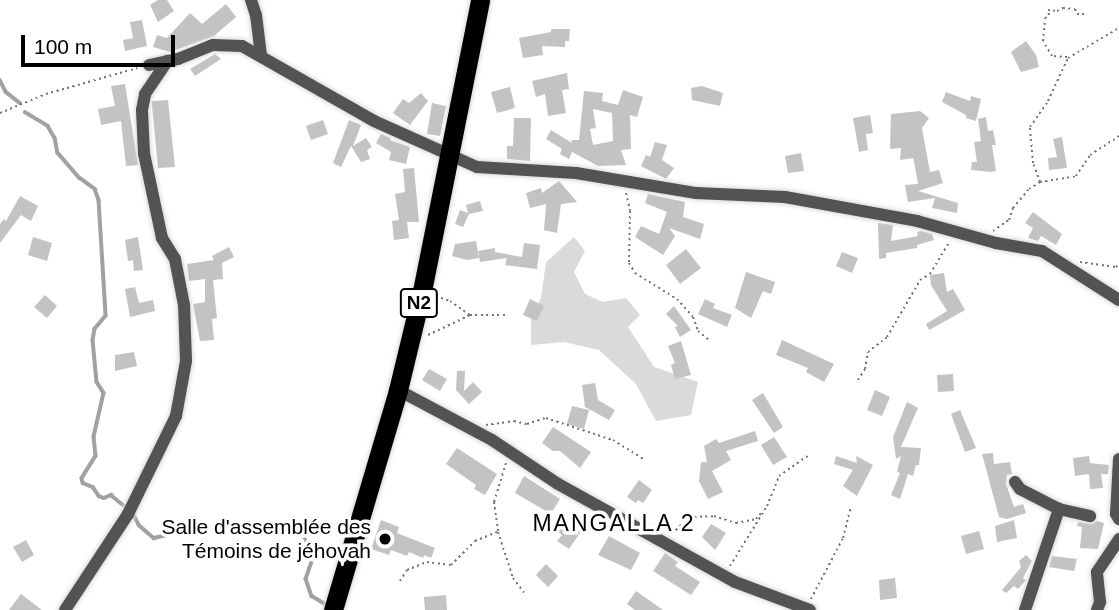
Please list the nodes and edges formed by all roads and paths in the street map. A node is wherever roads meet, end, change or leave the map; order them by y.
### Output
1 (251, 0) edge
2 (480, 0) edge
3 (1088, 14) dead end
4 (1119, 28) edge
5 (261, 55) junction
6 (1068, 58) junction
7 (167, 61) junction
8 (149, 65) joint
9 (0, 113) edge
10 (1119, 136) edge
11 (449, 155) junction
12 (624, 182) junction
13 (1040, 182) junction
14 (951, 230) junction
15 (980, 239) junction
16 (1119, 264) edge
17 (1066, 265) junction
18 (422, 291) junction
19 (1119, 300) edge
20 (470, 315) junction
21 (508, 315) dead end
22 (708, 339) dead end
23 (409, 345) junction
24 (858, 380) dead end
25 (398, 390) junction
26 (478, 433) junction
27 (512, 453) junction
28 (808, 456) dead end
29 (644, 459) dead end
30 (1119, 459) edge
31 (1015, 482) dead end
32 (767, 506) junction
33 (851, 507) dead end
34 (1059, 509) junction
35 (1090, 516) dead end
36 (1119, 519) edge
37 (498, 532) junction
38 (1119, 539) edge
39 (663, 542) junction
40 (724, 576) junction
41 (400, 581) dead end
42 (525, 594) dead end
43 (334, 606) edge
44 (808, 609) edge
45 (65, 610) edge
46 (1025, 610) edge
47 (1097, 610) edge

1 - 5 street
2 - 11 highway, N2
3 - 6 path
4 - 6 path
5 - 7 street
5 - 11 street
6 - 13 path
7 - 8 street
7 - 45 street
8 - 9 path
10 - 13 path
11 - 12 street
11 - 18 highway, N2
12 - 14 street
12 - 22 path
13 - 15 path
14 - 15 street
14 - 24 path
15 - 17 street
16 - 17 path
17 - 19 street
18 - 20 path
18 - 23 highway, N2
20 - 21 path
20 - 23 path
23 - 25 highway, N2
25 - 26 street
25 - 43 highway, N2
26 - 27 street
26 - 29 path
27 - 37 path
27 - 39 street
28 - 32 path
30 - 36 street
31 - 34 street
32 - 39 path
32 - 40 path
33 - 44 path
34 - 35 street
34 - 46 street
37 - 41 path
37 - 42 path
38 - 47 street
39 - 40 street
40 - 44 street

